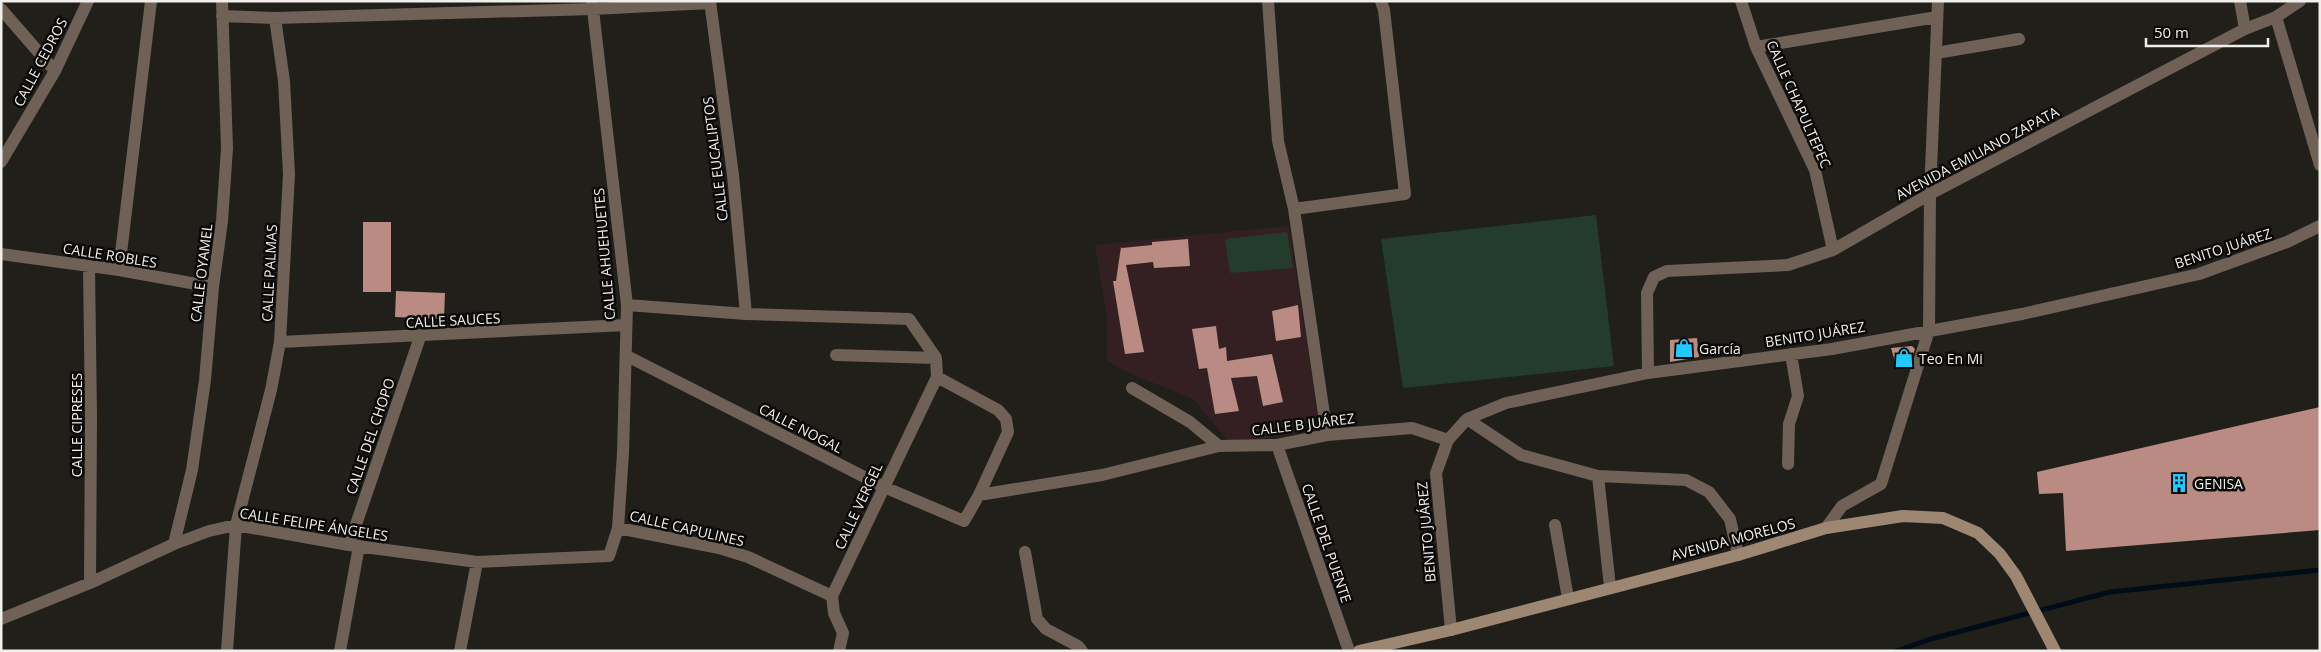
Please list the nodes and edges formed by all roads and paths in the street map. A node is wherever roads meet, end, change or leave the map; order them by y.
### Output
1 (88, 1) edge
2 (151, 1) edge
3 (222, 1) edge
4 (1268, 1) edge
5 (1381, 1) edge
6 (1741, 1) edge
7 (1938, 1) edge
8 (2240, 1) edge
9 (2300, 1) edge
10 (710, 2) edge
11 (592, 5) edge
12 (1, 9) edge
13 (222, 16) junction
14 (1937, 17) junction
15 (2276, 17) junction
16 (275, 18) junction
17 (2245, 29) junction
18 (2019, 40) dead end
19 (1756, 47) junction
20 (1936, 53) junction
21 (55, 71) junction
22 (1, 162) edge
23 (2320, 165) edge
24 (1930, 194) junction
25 (1294, 209) junction
26 (2320, 226) edge
27 (1833, 250) junction
28 (1, 254) edge
29 (89, 266) junction
30 (119, 270) junction
31 (213, 287) junction
32 (627, 305) junction
33 (746, 314) junction
34 (626, 325) junction
35 (1929, 330) junction
36 (420, 337) junction
37 (280, 342) junction
38 (1791, 354) junction
39 (836, 355) dead end
40 (627, 356) junction
41 (936, 358) junction
42 (1648, 373) junction
43 (936, 376) junction
44 (1132, 388) dead end
45 (1466, 419) junction
46 (1327, 435) junction
47 (1448, 440) junction
48 (1277, 445) junction
49 (1219, 446) junction
50 (1788, 464) dead end
51 (1598, 476) junction
52 (884, 487) junction
53 (979, 495) junction
54 (1555, 524) dead end
55 (236, 525) junction
56 (618, 528) junction
57 (1826, 528) junction
58 (174, 544) junction
59 (354, 546) junction
60 (1025, 552) dead end
61 (1738, 555) junction
62 (609, 556) joint
63 (477, 562) junction
64 (90, 583) junction
65 (1610, 587) junction
66 (832, 596) junction
67 (1568, 598) junction
68 (1, 619) edge
69 (1450, 630) junction
70 (2054, 649) edge
71 (228, 651) edge
72 (340, 651) edge
73 (460, 651) edge
74 (839, 651) edge
75 (1082, 651) edge
76 (1350, 651) edge
77 (1359, 651) edge

1 - 21 street, CALLE CEDROS
2 - 30 street
3 - 13 street, CALLE OYAMEL
4 - 25 street
5 - 25 street
6 - 19 street, CALLE CHAPULTEPEC
7 - 14 street
8 - 17 street
9 - 15 street, AVENIDA EMILIANO ZAPATA
10 - 11 street
10 - 33 street, CALLE EUCALIPTOS
11 - 16 street
11 - 32 street, CALLE AHUEHUETES
12 - 21 street
13 - 16 street
13 - 31 street, CALLE OYAMEL
14 - 19 street
14 - 20 street
15 - 17 street, AVENIDA EMILIANO ZAPATA
15 - 23 street
16 - 37 street, CALLE PALMAS
17 - 24 street, AVENIDA EMILIANO ZAPATA
18 - 20 street
19 - 27 street, CALLE CHAPULTEPEC
20 - 24 street
21 - 22 street, CALLE CEDROS
24 - 27 street, AVENIDA EMILIANO ZAPATA
24 - 35 street
25 - 46 street
26 - 35 street, BENITO JUÁREZ
27 - 42 street, AVENIDA EMILIANO ZAPATA
28 - 29 street, CALLE ROBLES
29 - 30 street, CALLE ROBLES
29 - 64 street, CALLE CIPRESES
30 - 31 street, CALLE ROBLES
31 - 58 street, CALLE OYAMEL
32 - 33 street
32 - 34 street, CALLE AHUEHUETES
33 - 41 street
34 - 36 street, CALLE SAUCES
34 - 40 street, CALLE AHUEHUETES
35 - 38 street, BENITO JUÁREZ
35 - 57 street
36 - 37 street, CALLE SAUCES
36 - 59 street, CALLE DEL CHOPO
37 - 55 street, CALLE PALMAS
38 - 42 street, BENITO JUÁREZ
38 - 50 street
39 - 41 street
40 - 52 street, CALLE NOGAL
40 - 56 street, CALLE AHUEHUETES
41 - 43 street
42 - 45 street, BENITO JUÁREZ
43 - 52 street, CALLE VERGEL
43 - 53 street
44 - 49 street
45 - 47 street, BENITO JUÁREZ
45 - 51 street
46 - 47 street, CALLE B JUÁREZ
46 - 48 street, CALLE B JUÁREZ
47 - 69 street, BENITO JUÁREZ
48 - 49 street, CALLE B JUÁREZ
48 - 76 street, CALLE DEL PUENTE
49 - 53 street, CALLE B JUÁREZ
51 - 61 street
51 - 65 street
52 - 53 street, CALLE NOGAL
52 - 66 street, CALLE VERGEL
54 - 67 street
55 - 58 street, CALLE FELIPE ÁNGELES
55 - 59 street, CALLE FELIPE ÁNGELES
55 - 71 street, CALLE PALMAS
56 - 62 street, CALLE AHUEHUETES
56 - 66 street, CALLE CAPULINES
57 - 61 main road, AVENIDA MORELOS
57 - 70 main road, AVENIDA MORELOS
58 - 64 street, CALLE FELIPE ÁNGELES
59 - 63 street, CALLE FELIPE ÁNGELES
59 - 72 street, CALLE DEL CHOPO
60 - 75 street
61 - 65 main road, AVENIDA MORELOS
62 - 63 street, CALLE FELIPE ÁNGELES
63 - 73 street
64 - 68 street, CALLE FELIPE ÁNGELES
65 - 67 main road, AVENIDA MORELOS
66 - 74 street
67 - 69 main road, AVENIDA MORELOS
69 - 77 main road, AVENIDA MORELOS

